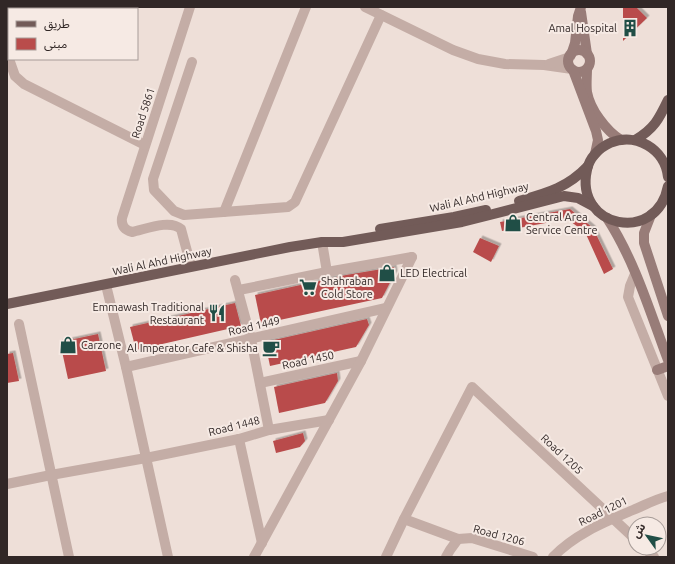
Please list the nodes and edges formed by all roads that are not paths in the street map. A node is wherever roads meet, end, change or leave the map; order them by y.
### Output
1 (190, 7) edge
2 (306, 7) edge
3 (365, 7) edge
4 (581, 9) edge
5 (381, 15) junction
6 (587, 54) junction
7 (570, 56) junction
8 (9, 60) edge
9 (192, 62) dead end
10 (544, 65) junction
11 (587, 69) junction
12 (572, 70) junction
13 (586, 98) junction
14 (668, 100) edge
15 (621, 140) junction
16 (635, 140) junction
17 (145, 145) junction
18 (595, 154) junction
19 (588, 166) junction
20 (668, 171) edge
21 (668, 186) edge
22 (593, 206) junction
23 (224, 212) junction
24 (651, 215) junction
25 (607, 218) junction
26 (322, 242) junction
27 (191, 266) junction
28 (327, 272) junction
29 (636, 274) junction
30 (235, 280) dead end
31 (106, 285) junction
32 (239, 290) junction
33 (7, 304) edge
34 (386, 308) junction
35 (668, 316) edge
36 (19, 324) dead end
37 (251, 339) junction
38 (668, 360) edge
39 (361, 361) junction
40 (668, 366) edge
41 (126, 367) junction
42 (657, 370) junction
43 (260, 383) junction
44 (668, 396) edge
45 (329, 420) junction
46 (269, 430) junction
47 (239, 438) junction
48 (146, 458) junction
49 (51, 475) junction
50 (7, 484) edge
51 (668, 496) edge
52 (614, 518) junction
53 (404, 519) junction
54 (627, 531) edge
55 (458, 540) junction
56 (262, 543) junction
57 (69, 557) edge
58 (168, 557) edge
59 (254, 557) edge
60 (386, 557) edge
61 (446, 557) edge
62 (533, 557) edge
63 (553, 557) edge

1 - 17 street, Road 5861
2 - 23 street
3 - 5 street
4 - 6 street
4 - 7 street
5 - 10 street
5 - 23 street
6 - 7 street
6 - 11 street
7 - 10 street
7 - 12 street
8 - 17 street
9 - 23 street
10 - 12 street
11 - 12 street
11 - 13 street
12 - 13 street
13 - 15 street
13 - 18 street
14 - 16 main road
15 - 16 main road
15 - 18 main road
16 - 20 main road
17 - 27 street, Road 5861
18 - 19 main road
19 - 22 main road
19 - 26 main road, Wali Al Ahd Highway
21 - 24 main road
22 - 25 main road
22 - 26 main road, Wali Al Ahd Highway
24 - 25 main road
24 - 35 street
25 - 29 street
26 - 27 main road, Wali Al Ahd Highway
26 - 28 street
27 - 31 main road, Wali Al Ahd Highway
28 - 32 street
28 - 34 street
29 - 38 street
29 - 42 street
30 - 32 street
31 - 33 main road, Wali Al Ahd Highway
31 - 41 street
32 - 37 street
34 - 37 street, Road 1449
34 - 39 street
36 - 49 street
37 - 41 street, Road 1449
37 - 43 street
39 - 43 street, Road 1450
39 - 45 street
40 - 42 street
41 - 48 street
42 - 44 street
43 - 46 street
45 - 46 street, Road 1448
45 - 56 street
46 - 47 street, Road 1448
47 - 48 street, Road 1448
47 - 56 street
48 - 49 street, Road 1448
48 - 58 street
49 - 50 street, Road 1448
49 - 57 street
51 - 52 street, Road 1201
52 - 53 street, Road 1205
52 - 54 street, Road 1205
52 - 63 street, Road 1201
53 - 55 street
53 - 60 street
55 - 61 street
55 - 62 street, Road 1206
56 - 59 street

